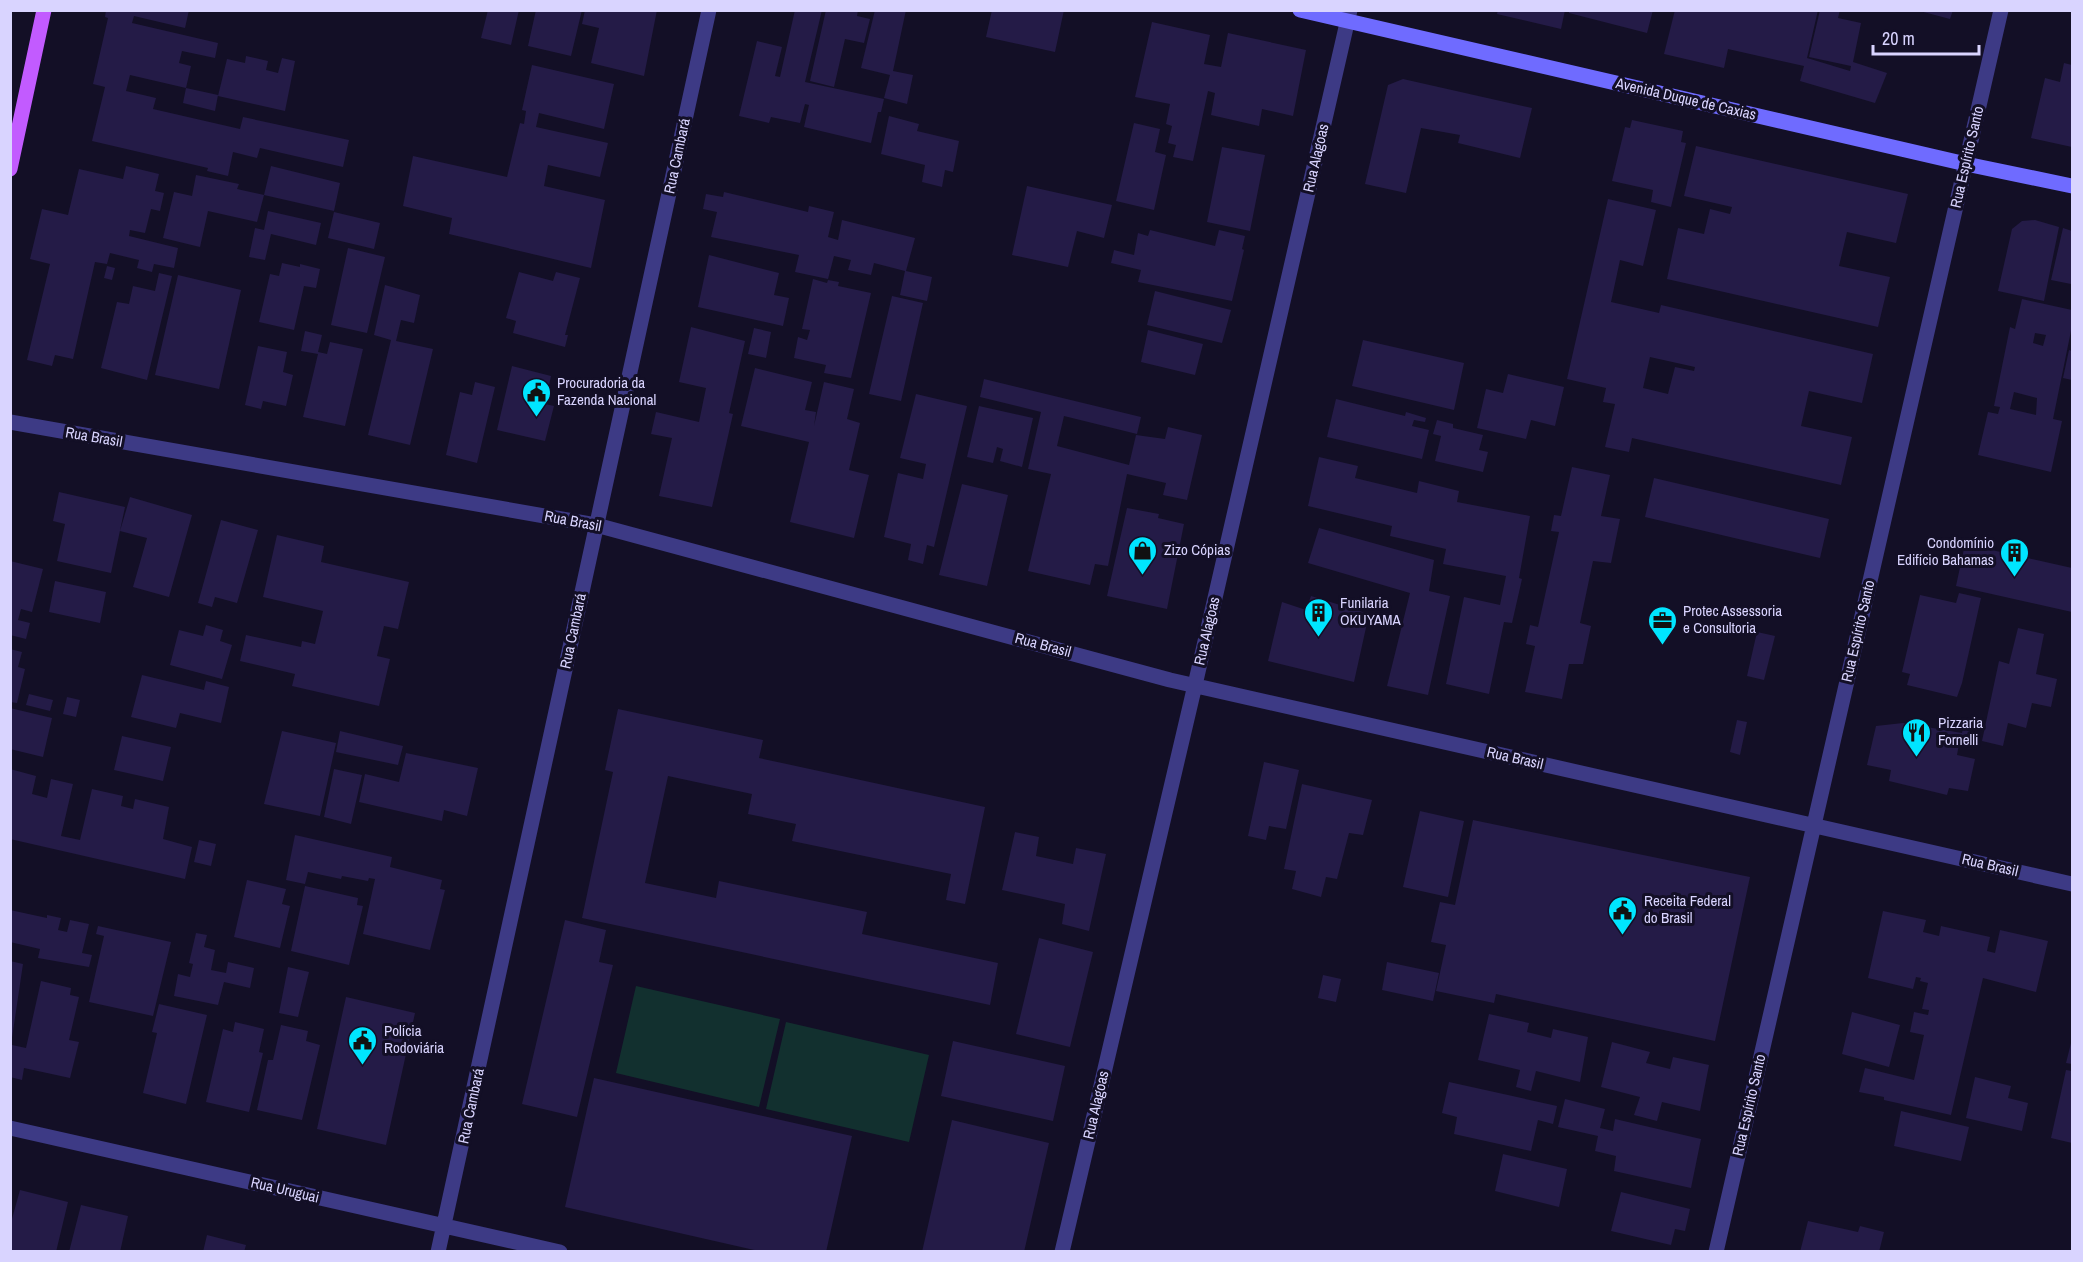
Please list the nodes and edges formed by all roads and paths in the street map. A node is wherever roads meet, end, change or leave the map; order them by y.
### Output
1 (44, 10) edge
2 (709, 10) edge
3 (1300, 10) edge
4 (2001, 10) edge
5 (1348, 16) edge
6 (1966, 164) junction
7 (10, 169) edge
8 (2073, 186) edge
9 (10, 423) edge
10 (596, 525) junction
11 (1195, 685) junction
12 (1814, 825) junction
13 (2073, 884) edge
14 (10, 1128) edge
15 (445, 1226) junction
16 (438, 1251) edge
17 (560, 1251) edge
18 (1062, 1251) edge
19 (1716, 1251) edge

1 - 7 main road
2 - 10 street, Rua Cambará
3 - 5 main road, Avenida Duque de Caxias
4 - 6 street, Rua Espírito Santo
5 - 6 main road, Avenida Duque de Caxias
5 - 11 street, Rua Alagoas
6 - 8 main road, Avenida Duque de Caxias
6 - 12 street, Rua Espírito Santo
9 - 10 street, Rua Brasil
10 - 11 street, Rua Brasil
10 - 15 street, Rua Cambará
11 - 12 street, Rua Brasil
11 - 18 street, Rua Alagoas
12 - 13 street, Rua Brasil
12 - 19 street, Rua Espírito Santo
14 - 15 street, Rua Uruguai
15 - 16 street, Rua Cambará
15 - 17 street, Rua Uruguai

